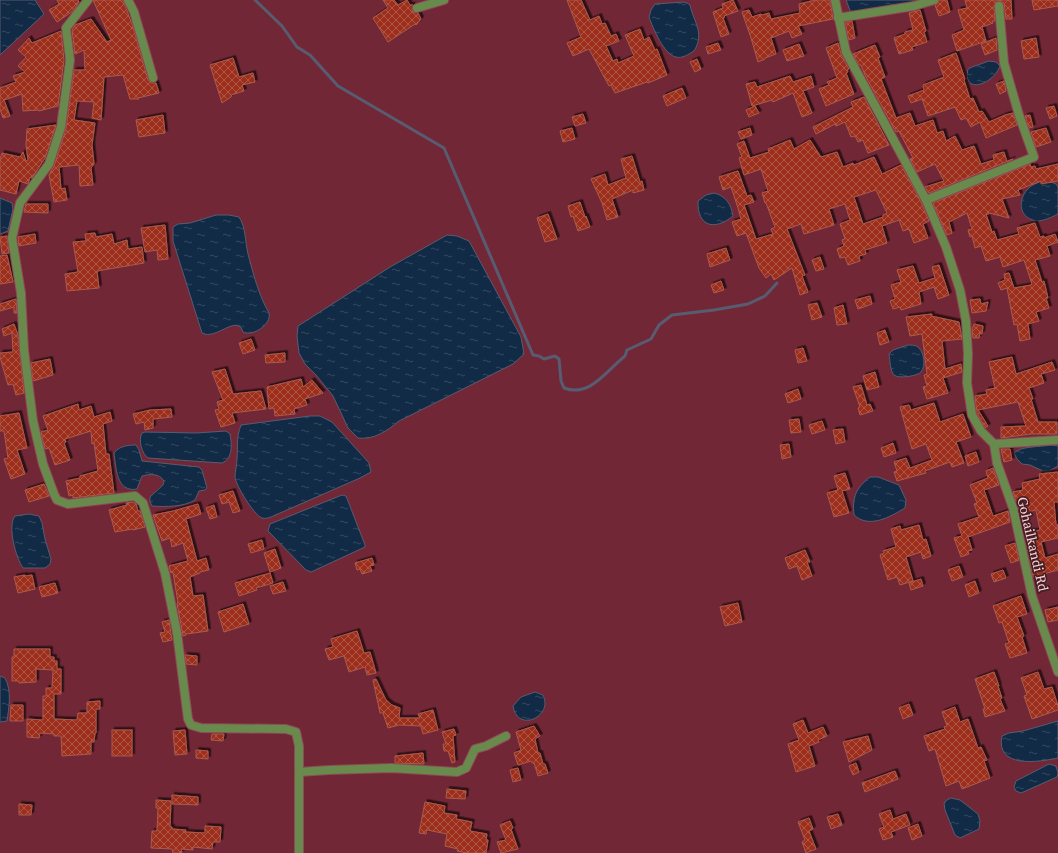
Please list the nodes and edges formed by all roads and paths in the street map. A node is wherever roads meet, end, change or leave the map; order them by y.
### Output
1 (88, 0) edge
2 (128, 0) edge
3 (444, 0) edge
4 (835, 0) edge
5 (934, 0) edge
6 (998, 6) dead end
7 (417, 8) dead end
8 (838, 18) junction
9 (153, 78) dead end
10 (1031, 158) dead end
11 (926, 200) junction
12 (1058, 440) edge
13 (994, 444) junction
14 (1058, 672) edge
15 (506, 736) dead end
16 (299, 772) junction
17 (299, 853) edge

1 - 16 street
2 - 9 street
3 - 7 street
4 - 8 street
5 - 8 street
6 - 11 street
8 - 11 street
10 - 11 street
11 - 13 street
12 - 13 street
13 - 14 street, Gohailkandi Rd
15 - 16 street
16 - 17 street

